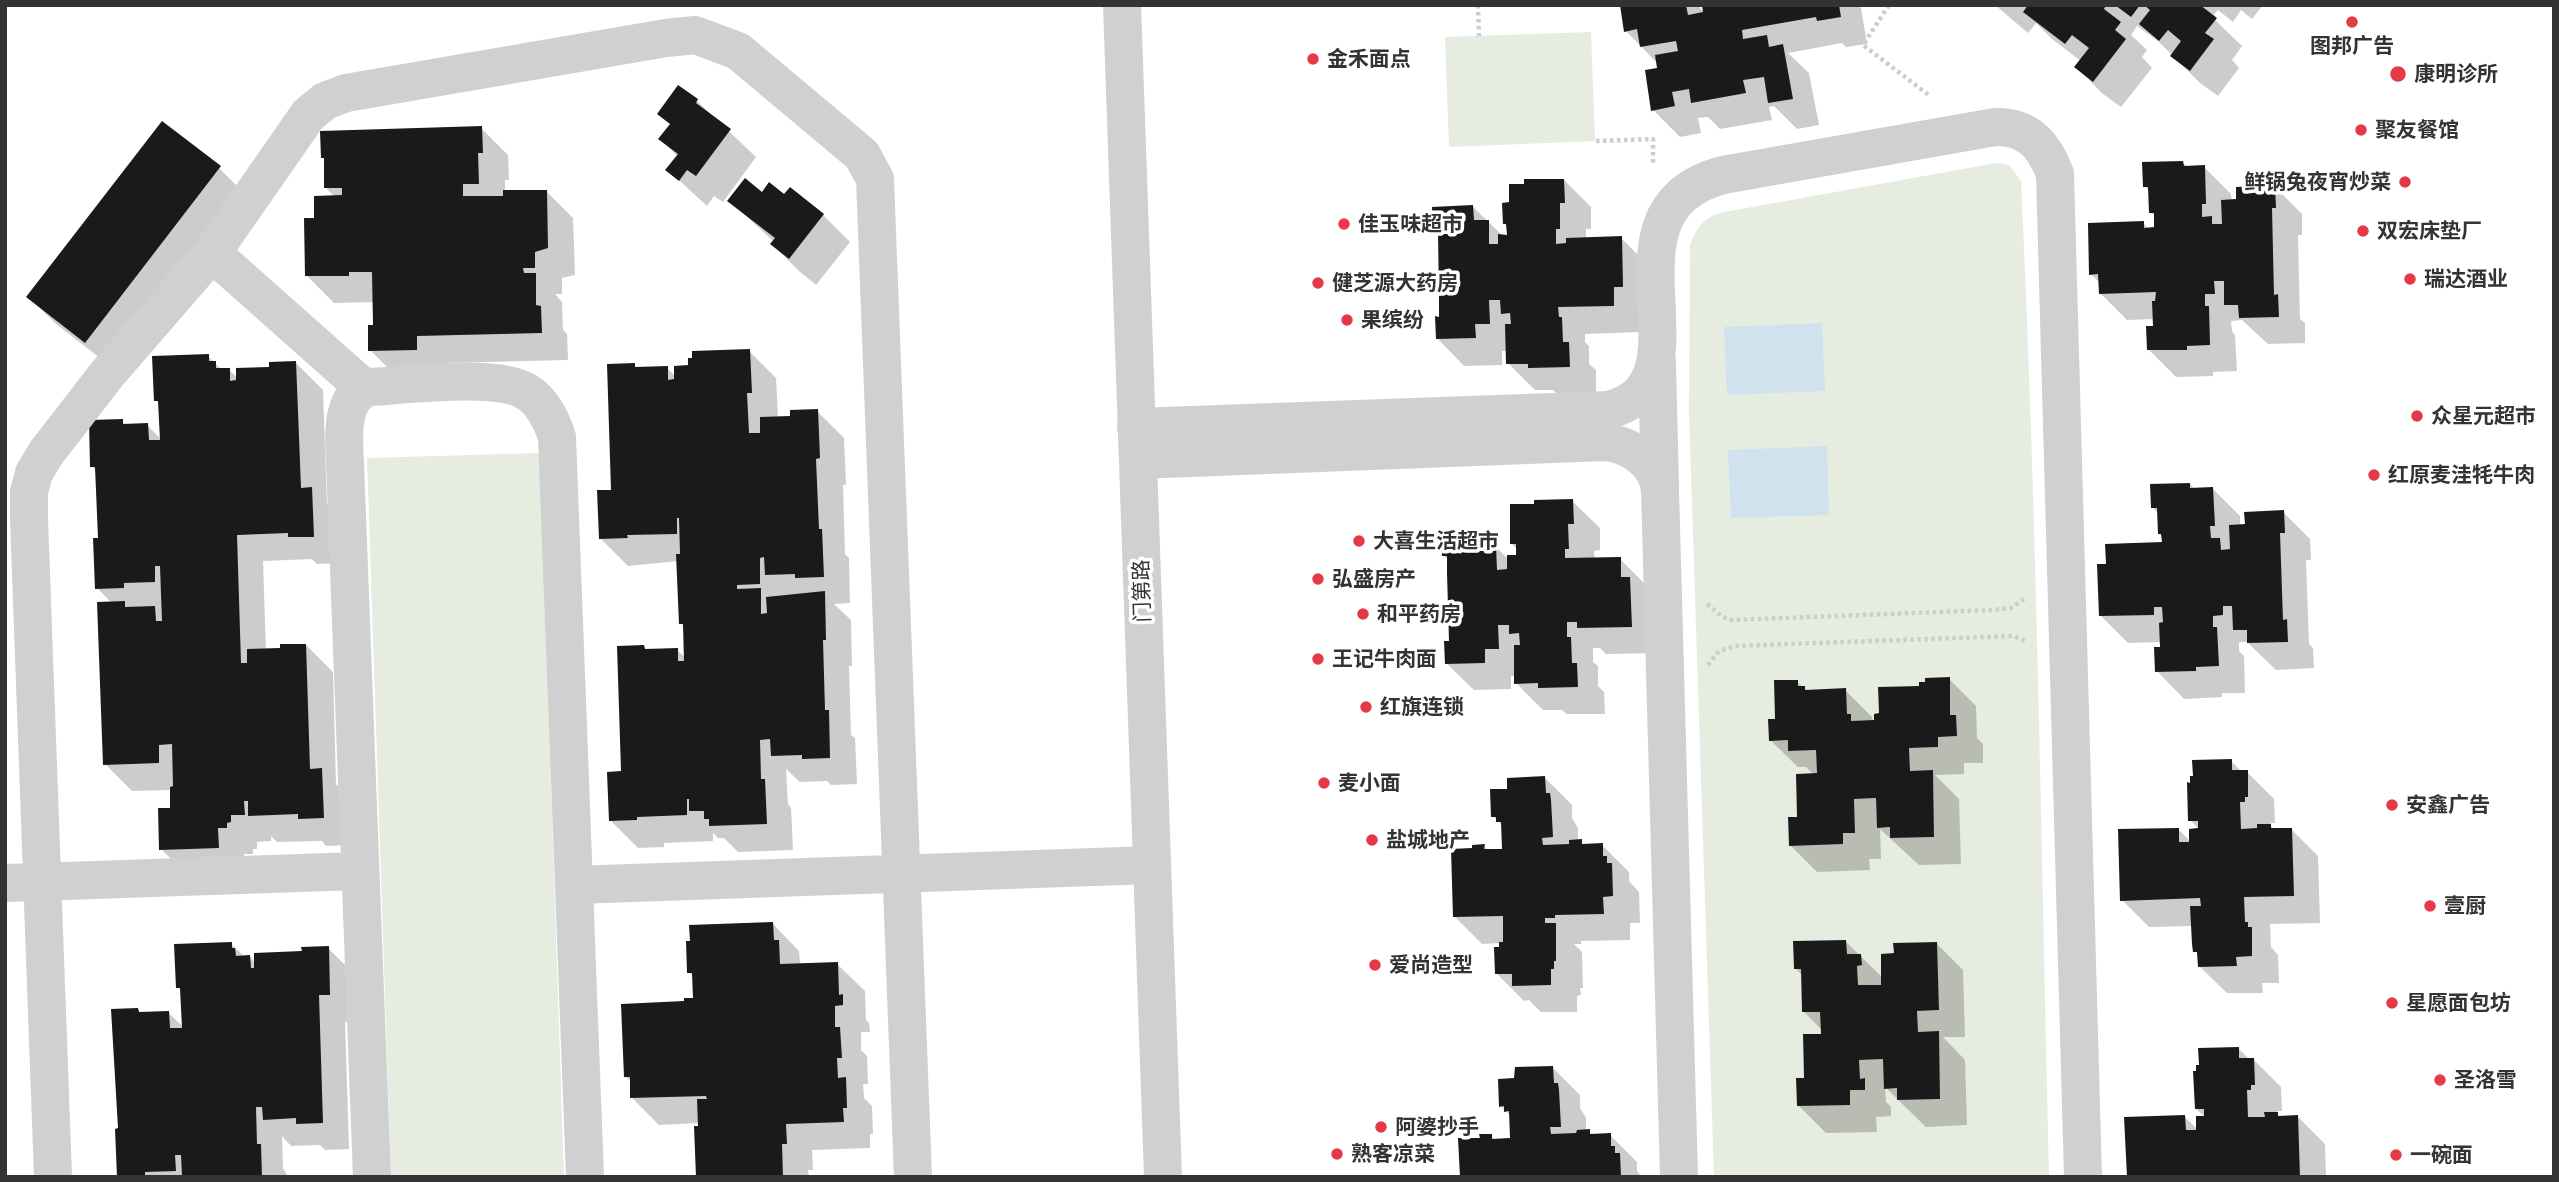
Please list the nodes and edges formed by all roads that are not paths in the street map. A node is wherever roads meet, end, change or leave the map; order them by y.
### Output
1 (1122, 5) edge
2 (212, 253) junction
3 (1657, 359) junction
4 (364, 388) junction
5 (1137, 443) junction
6 (1660, 489) junction
7 (1152, 865) junction
8 (359, 871) junction
9 (23, 883) edge
10 (574, 885) junction
11 (53, 1177) edge
12 (372, 1177) edge
13 (585, 1177) edge
14 (913, 1177) edge
15 (1163, 1177) edge
16 (1679, 1177) edge
17 (2083, 1177) edge

1 - 5 street, 门第路
2 - 4 street
2 - 9 street
2 - 14 street
3 - 5 street
3 - 6 street
3 - 17 street
4 - 8 street
4 - 10 street
5 - 6 street
5 - 7 street, 门第路
6 - 16 street
7 - 10 street
7 - 15 street, 门第路
8 - 9 street
8 - 12 street
9 - 11 street
10 - 13 street

